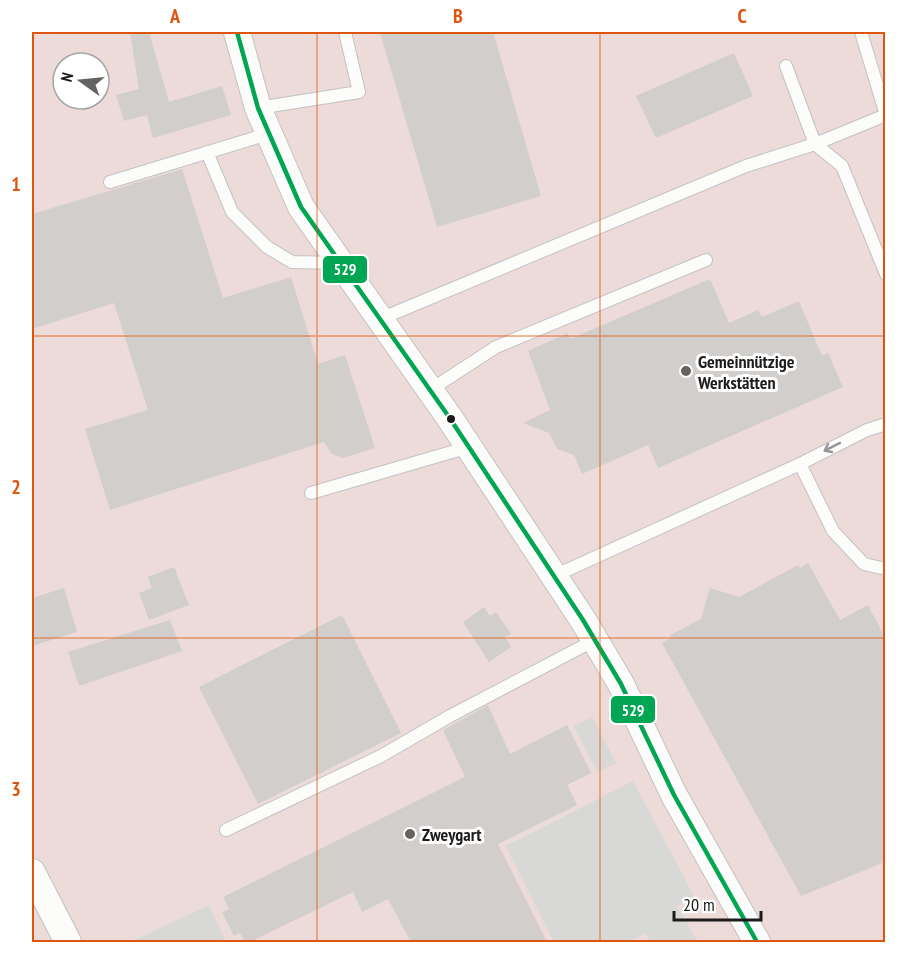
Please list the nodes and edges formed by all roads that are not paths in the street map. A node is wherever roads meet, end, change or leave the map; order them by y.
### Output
1 (237, 32) edge
2 (345, 32) edge
3 (861, 32) edge
4 (786, 66) dead end
5 (258, 108) junction
6 (885, 115) edge
7 (268, 134) junction
8 (814, 144) junction
9 (207, 152) junction
10 (110, 182) dead end
11 (706, 260) dead end
12 (340, 263) junction
13 (885, 274) edge
14 (380, 319) junction
15 (430, 390) junction
16 (885, 424) edge
17 (469, 447) junction
18 (800, 464) junction
19 (311, 493) dead end
20 (885, 569) edge
21 (554, 576) junction
22 (595, 640) junction
23 (226, 830) dead end
24 (32, 872) edge
25 (68, 942) edge
26 (758, 942) edge

1 - 5 street
2 - 5 lane
3 - 6 lane
4 - 8 lane
5 - 7 street
6 - 8 lane
7 - 9 lane
7 - 12 street
8 - 13 lane
8 - 14 lane
9 - 10 lane
9 - 12 lane
11 - 15 lane
12 - 14 street
14 - 15 street
15 - 17 street
16 -> 18 lane
17 - 19 lane
17 - 21 street
18 - 20 lane
18 - 21 lane
21 - 22 street
22 - 23 lane
22 - 26 street
24 - 25 street

